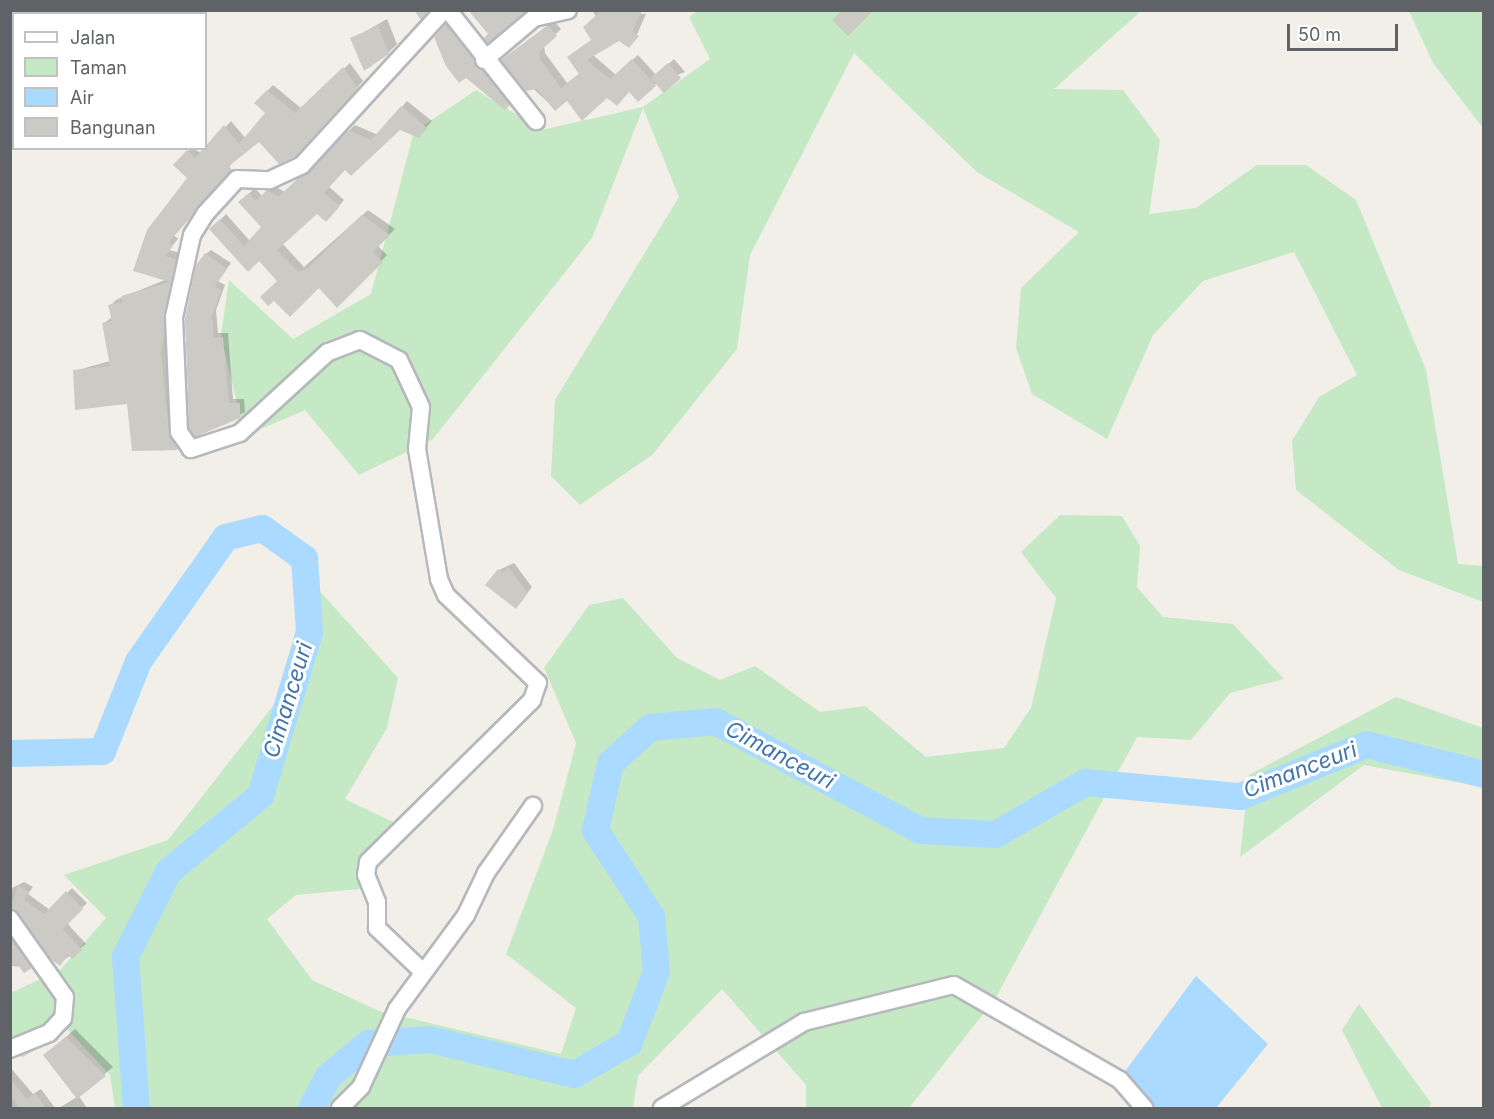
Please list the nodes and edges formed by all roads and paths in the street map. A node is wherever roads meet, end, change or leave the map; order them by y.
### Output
1 (446, 10) edge
2 (568, 10) edge
3 (484, 60) junction
4 (536, 121) dead end
5 (533, 806) dead end
6 (10, 920) edge
7 (423, 972) junction
8 (10, 1049) edge
9 (340, 1108) edge
10 (662, 1108) edge
11 (1144, 1108) edge

1 - 3 street
1 - 7 street
2 - 3 street
3 - 4 street
5 - 7 street
6 - 8 street
7 - 9 street
10 - 11 street

